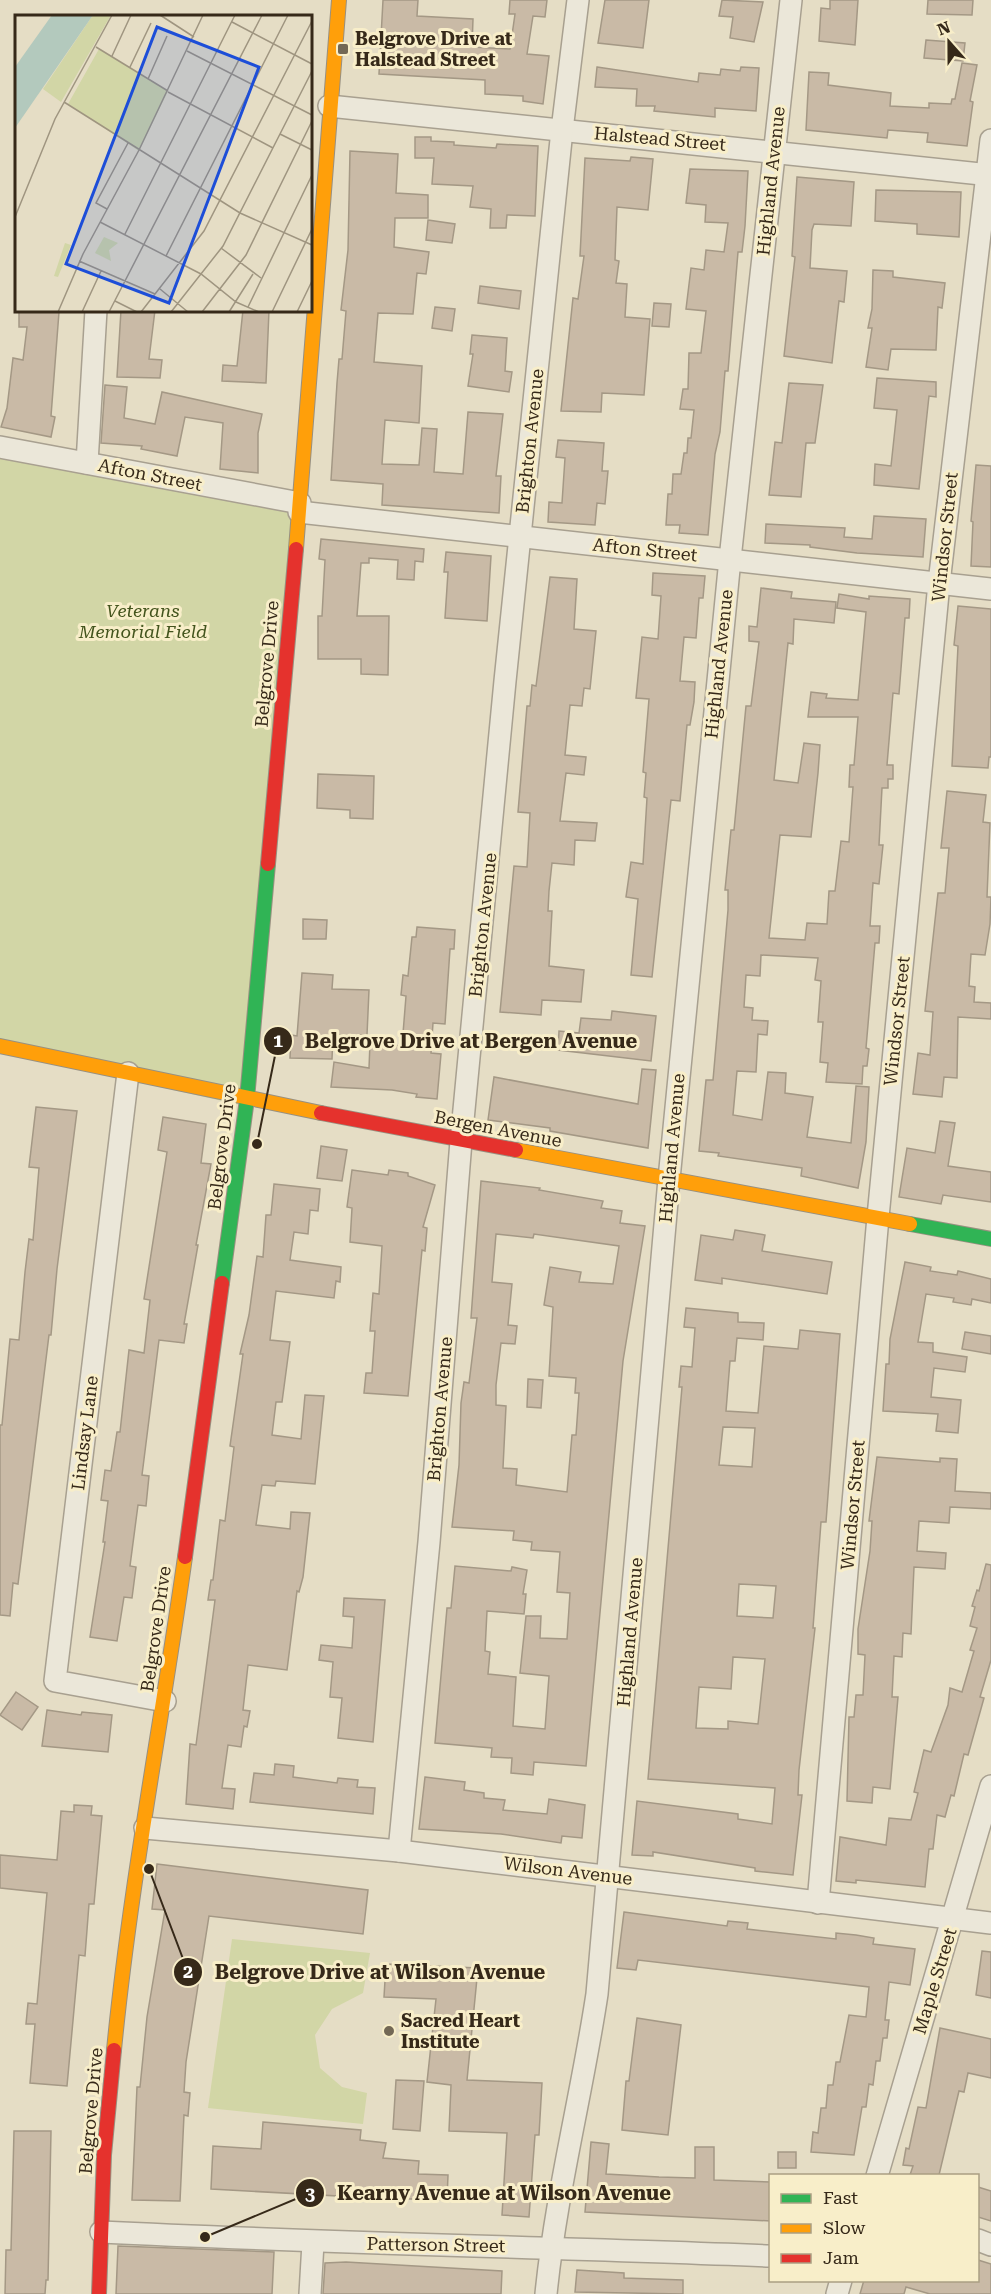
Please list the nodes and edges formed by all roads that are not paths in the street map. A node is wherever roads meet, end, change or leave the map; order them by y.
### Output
1 (339, 0) edge
2 (578, 0) edge
3 (791, 0) edge
4 (329, 106) junction
5 (562, 130) junction
6 (991, 140) edge
7 (774, 150) junction
8 (989, 174) edge
9 (96, 312) edge
10 (0, 447) edge
11 (87, 463) junction
12 (299, 508) junction
13 (520, 536) junction
14 (730, 559) junction
15 (939, 583) junction
16 (991, 589) edge
17 (0, 1046) edge
18 (128, 1073) junction
19 (247, 1099) junction
20 (461, 1141) junction
21 (669, 1179) junction
22 (878, 1217) junction
23 (991, 1239) edge
24 (165, 1701) junction
25 (991, 1786) edge
26 (145, 1827) junction
27 (399, 1851) junction
28 (609, 1875) junction
29 (818, 1903) junction
30 (953, 1918) junction
31 (991, 1923) edge
32 (877, 2174) edge
33 (101, 2232) junction
34 (313, 2242) junction
35 (551, 2247) junction
36 (769, 2256) edge
37 (99, 2294) edge
38 (310, 2294) edge
39 (546, 2294) edge

1 - 4 street, Belgrove Drive
2 - 5 street, Brighton Avenue
3 - 7 street, Highland Avenue
4 - 5 street, Halstead Street
4 - 12 street, Belgrove Drive
5 - 7 street, Halstead Street
5 - 13 street, Brighton Avenue
6 - 8 street, Windsor Street
7 - 8 street, Halstead Street
7 - 14 street, Highland Avenue
8 - 15 street, Windsor Street
9 - 11 street
10 - 11 street, Afton Street
11 - 12 street, Afton Street
12 - 13 street, Afton Street
12 - 19 street, Belgrove Drive
13 - 14 street, Afton Street
13 - 20 street, Brighton Avenue
14 - 15 street, Afton Street
14 - 21 street, Highland Avenue
15 - 16 street, Afton Street
15 - 22 street, Windsor Street
17 - 18 street, Bergen Avenue
18 - 19 street, Bergen Avenue
18 - 24 street, Lindsay Lane
19 - 20 street, Bergen Avenue
19 - 24 street, Belgrove Drive
20 - 21 street, Bergen Avenue
20 - 27 street, Brighton Avenue
21 - 22 street, Bergen Avenue
21 - 28 street, Highland Avenue
22 - 23 street, Bergen Avenue
22 - 29 street, Windsor Street
24 - 26 street, Belgrove Drive
25 - 30 street, Maple Street
26 - 27 street, Wilson Avenue
26 - 33 street, Belgrove Drive
27 - 28 street, Wilson Avenue
28 - 29 street, Wilson Avenue
28 - 35 street, Highland Avenue
29 - 30 street, Wilson Avenue
30 - 31 street, Wilson Avenue
30 - 32 street, Maple Street
33 - 34 street, Patterson Street
33 - 37 street, Belgrove Drive
34 - 35 street, Patterson Street
34 - 38 street
35 - 36 street, Patterson Street
35 - 39 street, Highland Avenue

